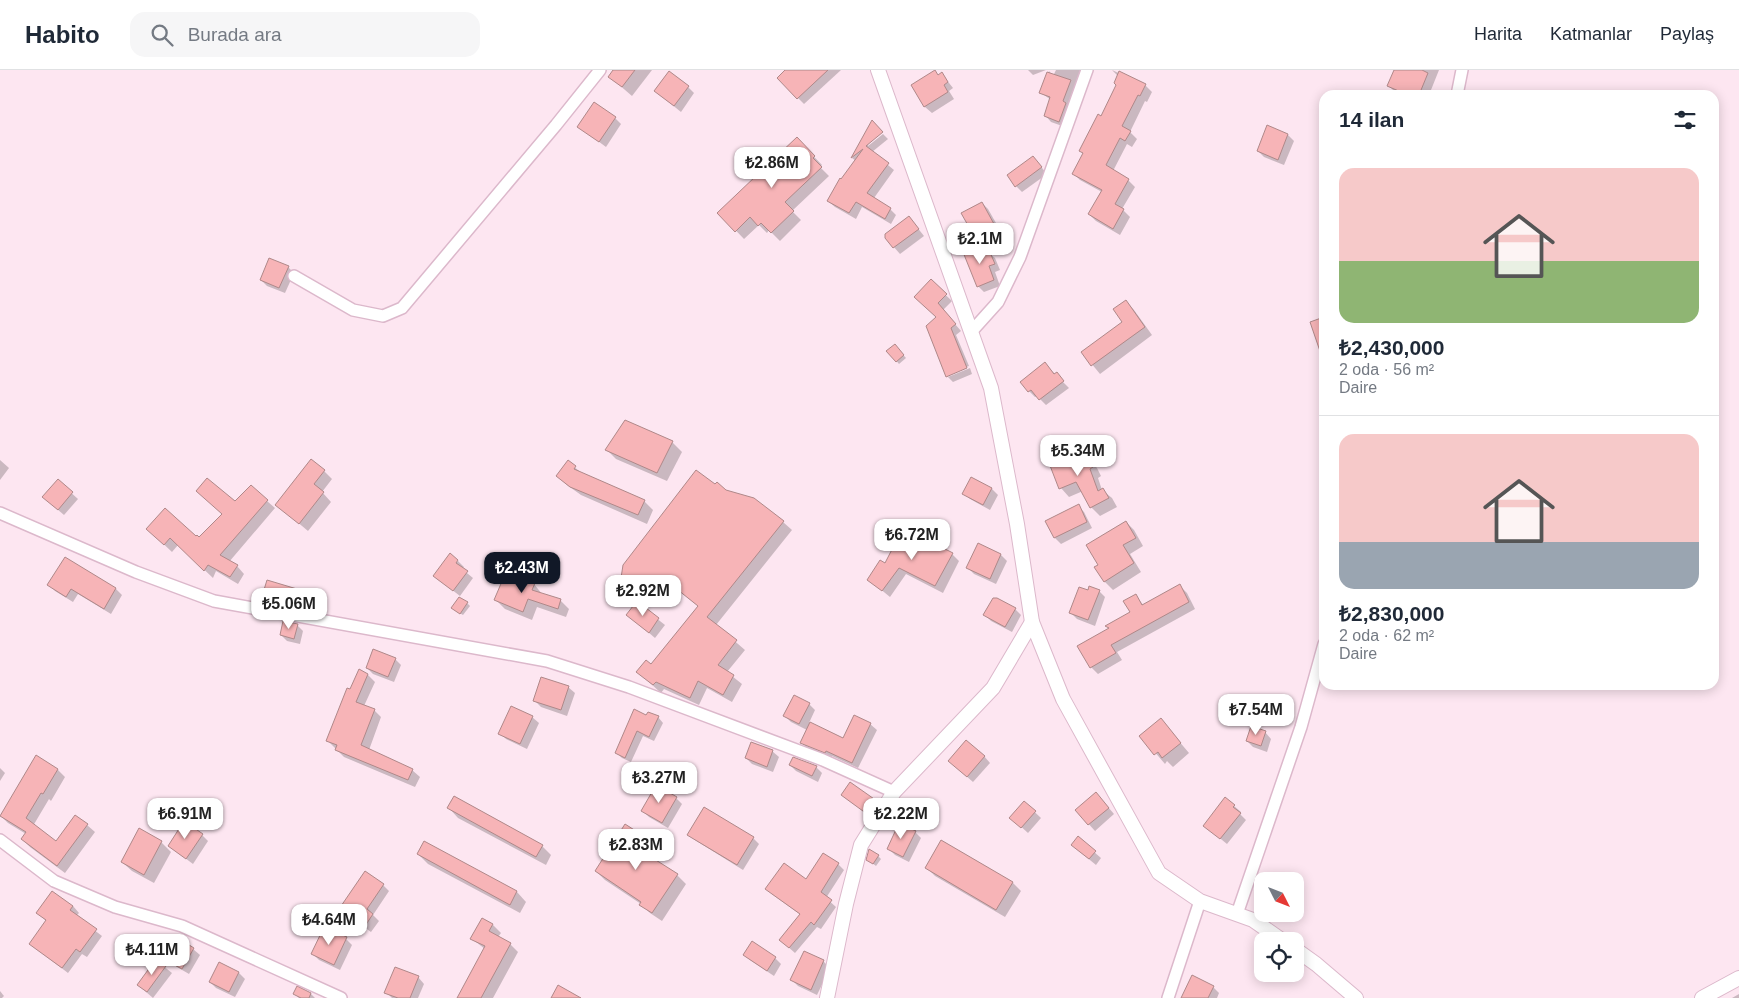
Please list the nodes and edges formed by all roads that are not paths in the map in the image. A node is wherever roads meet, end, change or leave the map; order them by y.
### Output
1 (600, 70) edge
2 (878, 70) edge
3 (1087, 70) edge
4 (1462, 70) edge
5 (1458, 90) edge
6 (294, 276) dead end
7 (971, 332) junction
8 (0, 513) edge
9 (1032, 622) junction
10 (1319, 662) edge
11 (894, 792) junction
12 (0, 840) edge
13 (1200, 901) junction
14 (1238, 914) junction
15 (1270, 932) edge
16 (1304, 956) edge
17 (1739, 978) edge
18 (341, 998) edge
19 (827, 998) edge
20 (1168, 998) edge
21 (1356, 998) edge
22 (1702, 998) edge

1 - 6 street
2 - 7 street
3 - 7 street
4 - 5 street
7 - 9 street
8 - 11 street
9 - 11 street
9 - 13 street
10 - 14 street
11 - 19 street
12 - 18 street
13 - 14 street
13 - 20 street
14 - 15 street
16 - 21 street
17 - 22 street

